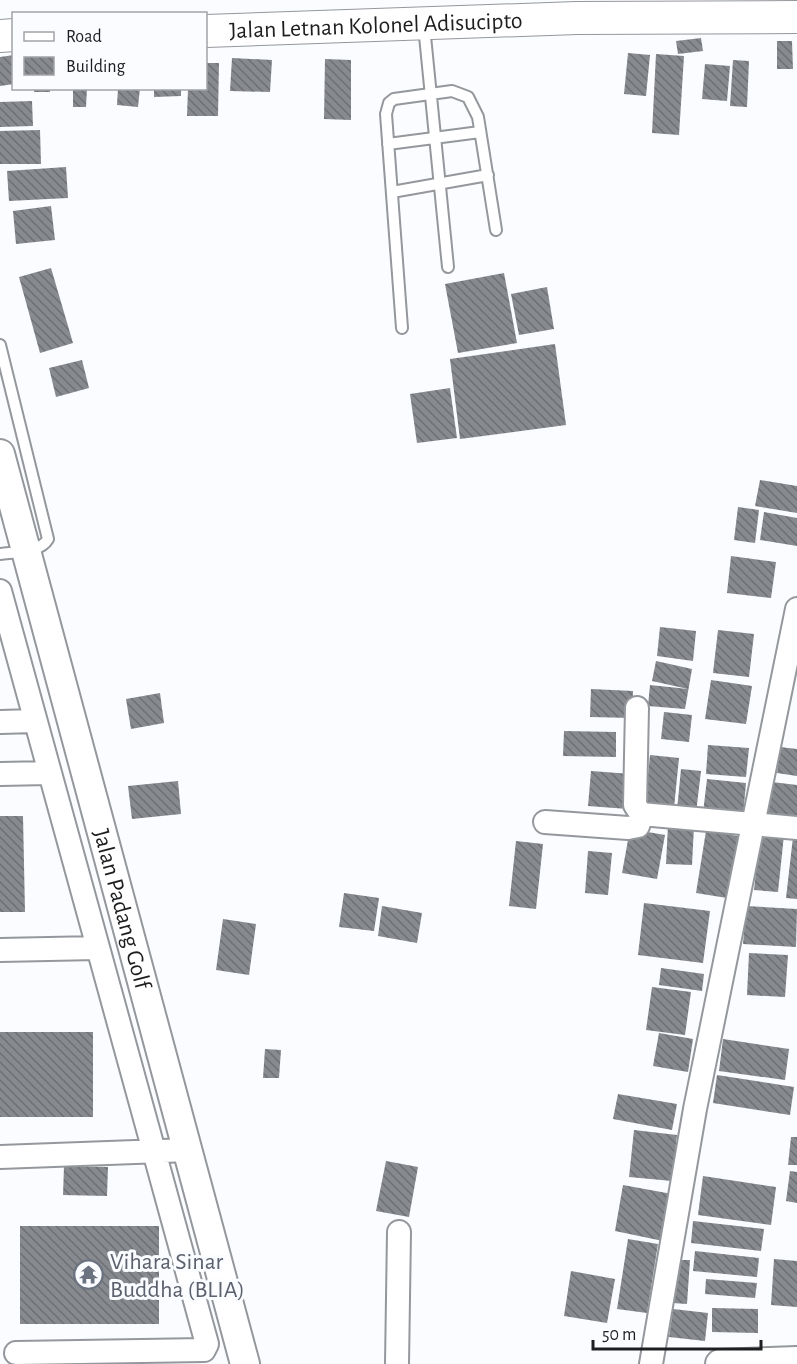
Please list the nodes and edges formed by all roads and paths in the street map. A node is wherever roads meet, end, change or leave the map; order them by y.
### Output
1 (579, 9) edge
2 (797, 17) edge
3 (424, 25) junction
4 (207, 31) edge
5 (429, 93) junction
6 (480, 132) junction
7 (434, 139) junction
8 (388, 144) junction
9 (488, 175) junction
10 (439, 185) junction
11 (392, 192) junction
12 (496, 230) dead end
13 (448, 267) dead end
14 (402, 328) dead end
15 (0, 345) edge
16 (0, 454) edge
17 (13, 552) edge
18 (0, 591) edge
19 (797, 609) edge
20 (788, 697) edge
21 (637, 708) dead end
22 (35, 721) junction
23 (0, 722) edge
24 (48, 773) junction
25 (0, 774) edge
26 (642, 814) junction
27 (545, 822) dead end
28 (752, 824) junction
29 (797, 828) edge
30 (116, 879) junction
31 (80, 886) junction
32 (97, 948) junction
33 (0, 950) edge
34 (189, 1150) junction
35 (153, 1153) junction
36 (0, 1157) edge
37 (399, 1232) dead end
38 (16, 1353) dead end
39 (797, 1361) edge
40 (245, 1364) edge
41 (397, 1364) edge
42 (651, 1364) edge
43 (720, 1364) edge

1 - 2 main road, Jalan Letnan Kolonel Adisucipto
1 - 3 main road, Jalan Letnan Kolonel Adisucipto
3 - 4 main road, Jalan Letnan Kolonel Adisucipto
3 - 5 lane
5 - 6 lane
5 - 7 lane
5 - 8 lane
6 - 7 lane
6 - 9 lane
7 - 8 lane
7 - 10 lane
8 - 11 lane
9 - 10 lane
9 - 12 lane
10 - 11 lane
10 - 13 lane
11 - 14 lane
15 - 17 lane
16 - 17 street, Jalan Padang Golf
17 - 30 street, Jalan Padang Golf
18 - 22 street
19 - 20 street
20 - 28 street
21 - 26 street
22 - 23 street
22 - 24 street
24 - 25 street
24 - 31 street
26 - 27 street
26 - 28 street
28 - 29 street
28 - 42 street
30 - 31 street
30 - 34 street, Jalan Padang Golf
31 - 32 street
32 - 33 street
32 - 35 street
34 - 35 street
34 - 40 street, Jalan Padang Golf
35 - 36 street
35 - 38 street
37 - 41 street
39 - 43 street

